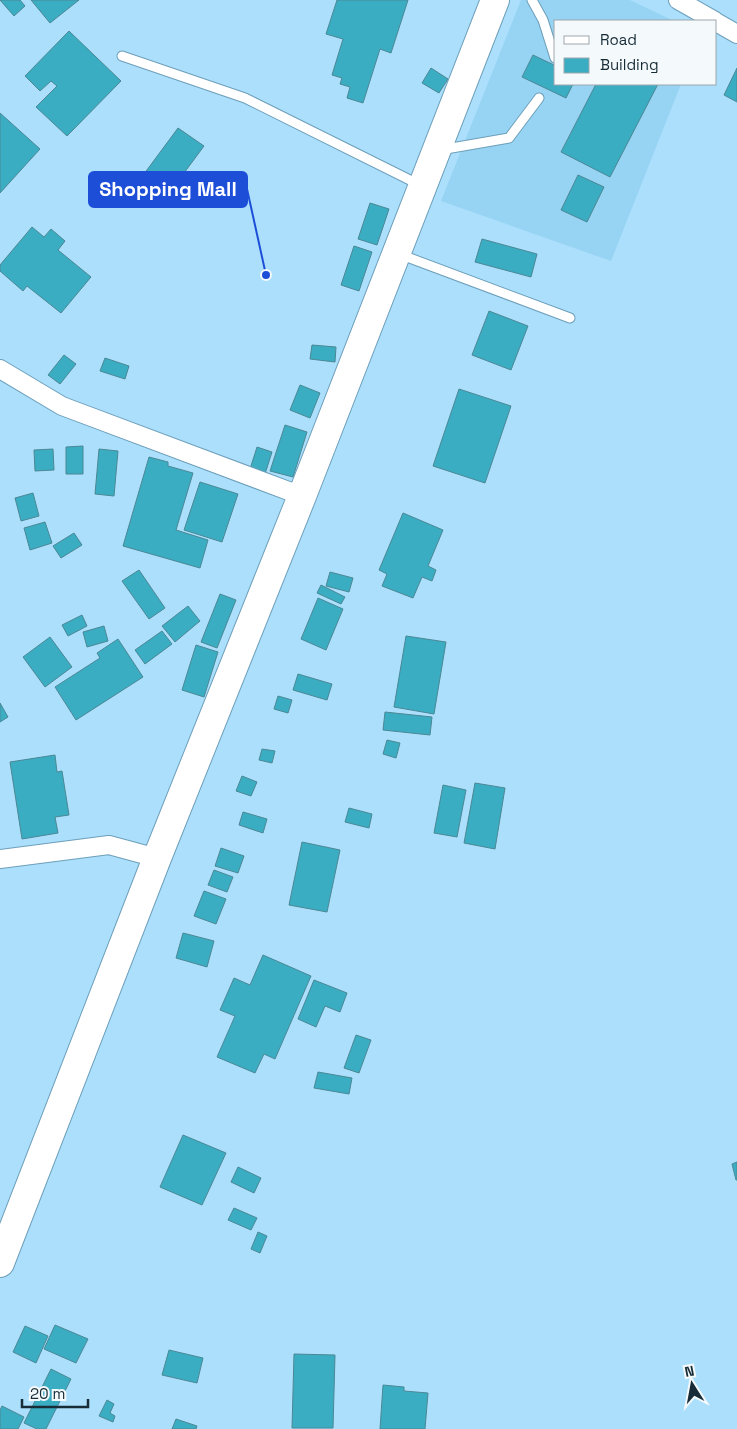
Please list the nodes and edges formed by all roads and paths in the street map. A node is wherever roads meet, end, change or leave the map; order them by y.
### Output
1 (495, 0) edge
2 (532, 0) edge
3 (678, 0) edge
4 (714, 20) edge
5 (717, 22) edge
6 (737, 34) edge
7 (554, 55) edge
8 (122, 56) dead end
9 (539, 98) dead end
10 (436, 151) junction
11 (423, 187) junction
12 (397, 253) junction
13 (570, 318) dead end
14 (0, 369) edge
15 (302, 496) junction
16 (157, 858) junction
17 (0, 859) edge
18 (0, 1263) edge

1 - 10 highway
2 - 7 lane
3 - 4 street
5 - 6 street
8 - 11 lane
9 - 10 lane
10 - 11 highway
11 - 12 highway
12 - 13 lane
12 - 15 highway
14 - 15 street
15 - 16 highway
16 - 17 street
16 - 18 highway

